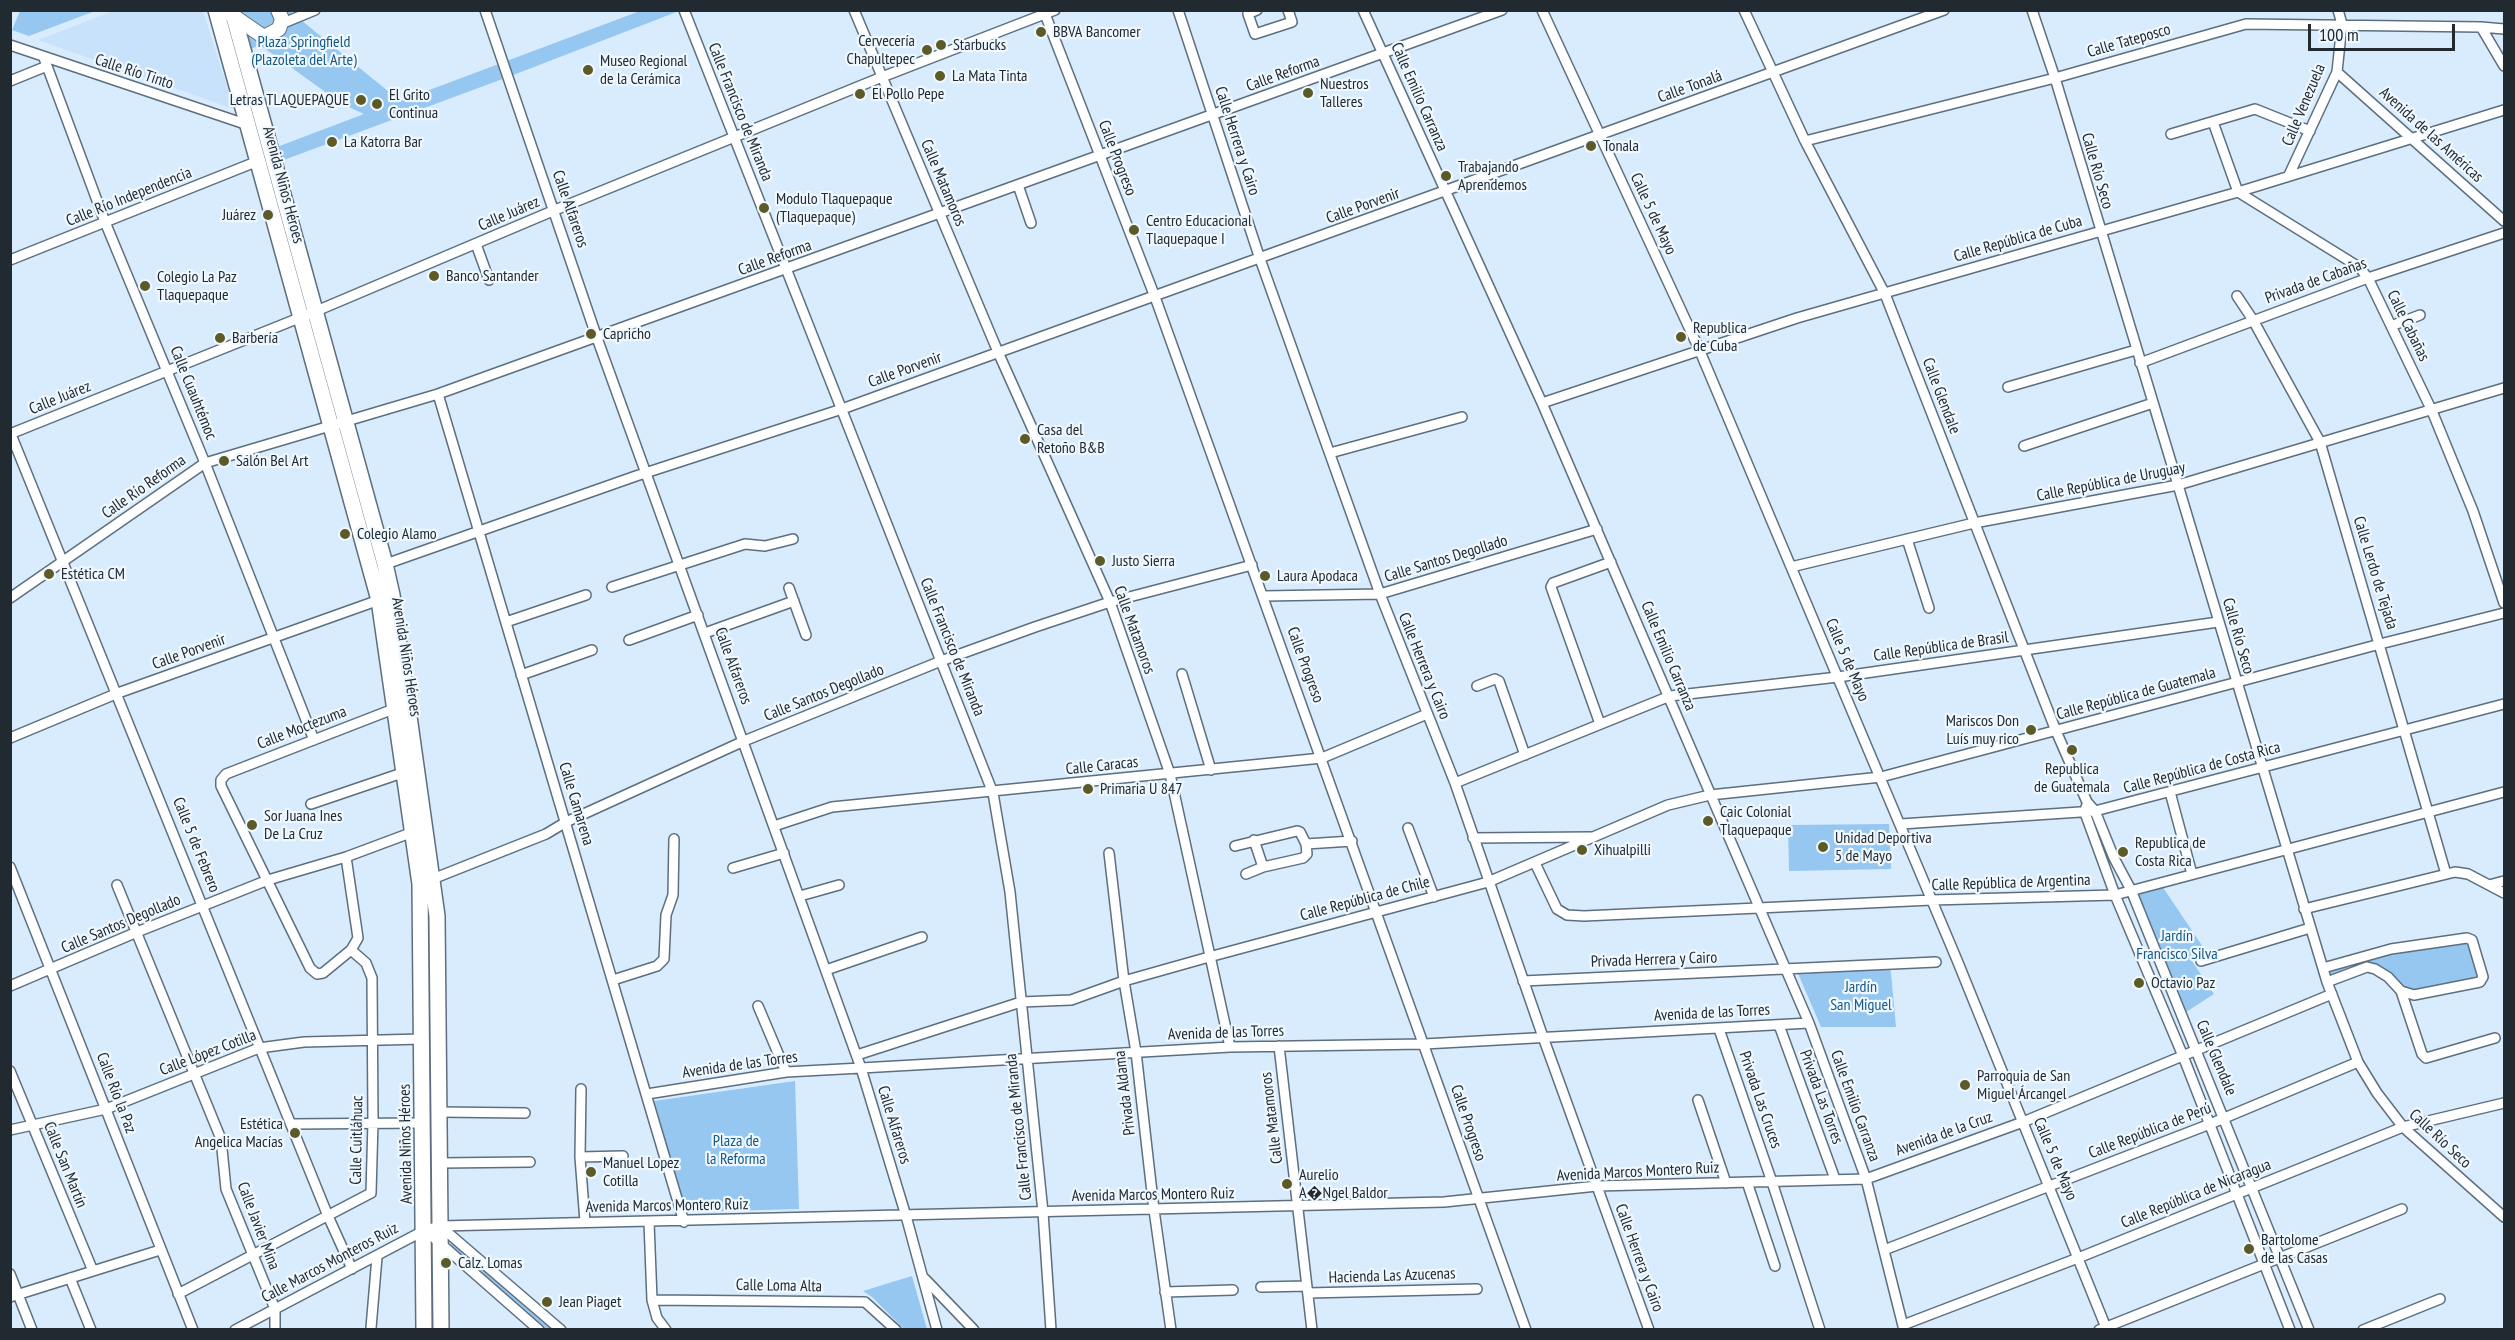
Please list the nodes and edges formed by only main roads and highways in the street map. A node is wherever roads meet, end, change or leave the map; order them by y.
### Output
1 (216, 10) edge
2 (230, 12) edge
3 (280, 17) edge
4 (308, 315) junction
5 (379, 566) junction
6 (426, 882) junction
7 (432, 1228) junction
8 (424, 1329) edge
9 (441, 1329) edge

1 - 4 main road, Avenida Niños Héroes
2 - 3 main road
2 - 4 main road, Avenida Niños Héroes
4 - 5 main road, Avenida Niños Héroes
5 - 6 main road, Avenida Niños Héroes
5 - 6 main road, Avenida Niños Héroes
6 - 7 main road, Avenida Niños Héroes
6 - 7 main road, Avenida Niños Héroes
7 - 8 main road, Avenida Niños Héroes
7 - 9 main road, Avenida Niños Héroes

